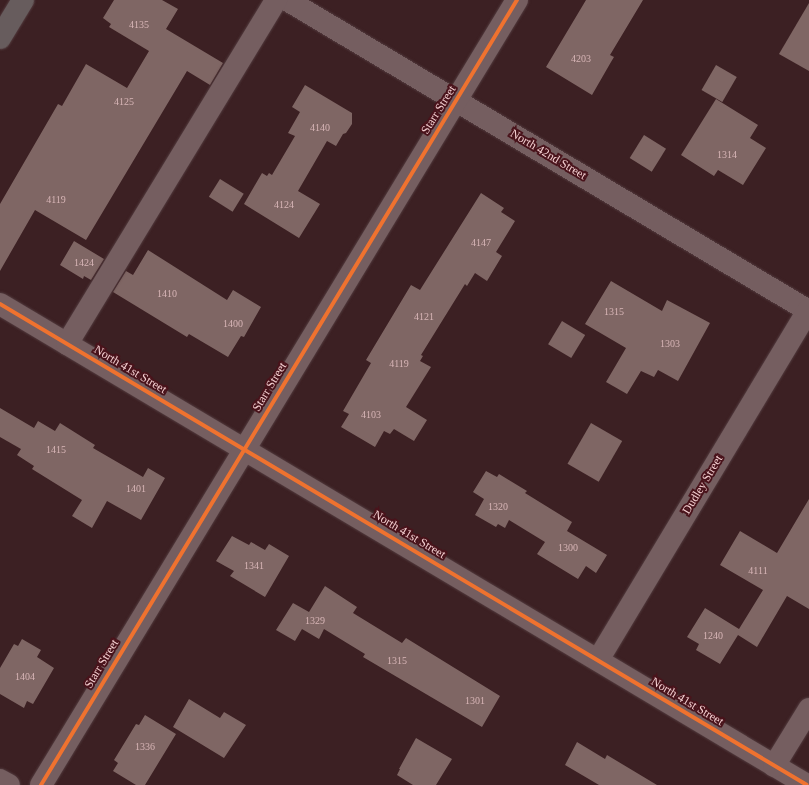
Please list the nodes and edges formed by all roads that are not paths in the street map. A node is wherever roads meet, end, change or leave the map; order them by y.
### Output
1 (23, 0) edge
2 (276, 0) edge
3 (287, 0) edge
4 (517, 0) edge
5 (0, 38) edge
6 (457, 101) junction
7 (0, 304) edge
8 (808, 311) edge
9 (66, 344) junction
10 (244, 448) junction
11 (598, 660) junction
12 (809, 709) edge
13 (774, 766) junction
14 (0, 780) edge
15 (9, 785) edge
16 (41, 785) edge
17 (807, 785) edge

1 - 5 main road
2 - 9 street
3 - 6 street, North 42nd Street
4 - 6 street, Starr Street
6 - 8 street, North 42nd Street
6 - 10 street, Starr Street
7 - 9 street, North 41st Street
8 - 11 street, Dudley Street
9 - 10 street, North 41st Street
10 - 11 street, North 41st Street
10 - 16 street, Starr Street
11 - 13 street, North 41st Street
12 - 13 street
13 - 17 street, North 41st Street
14 - 15 street

